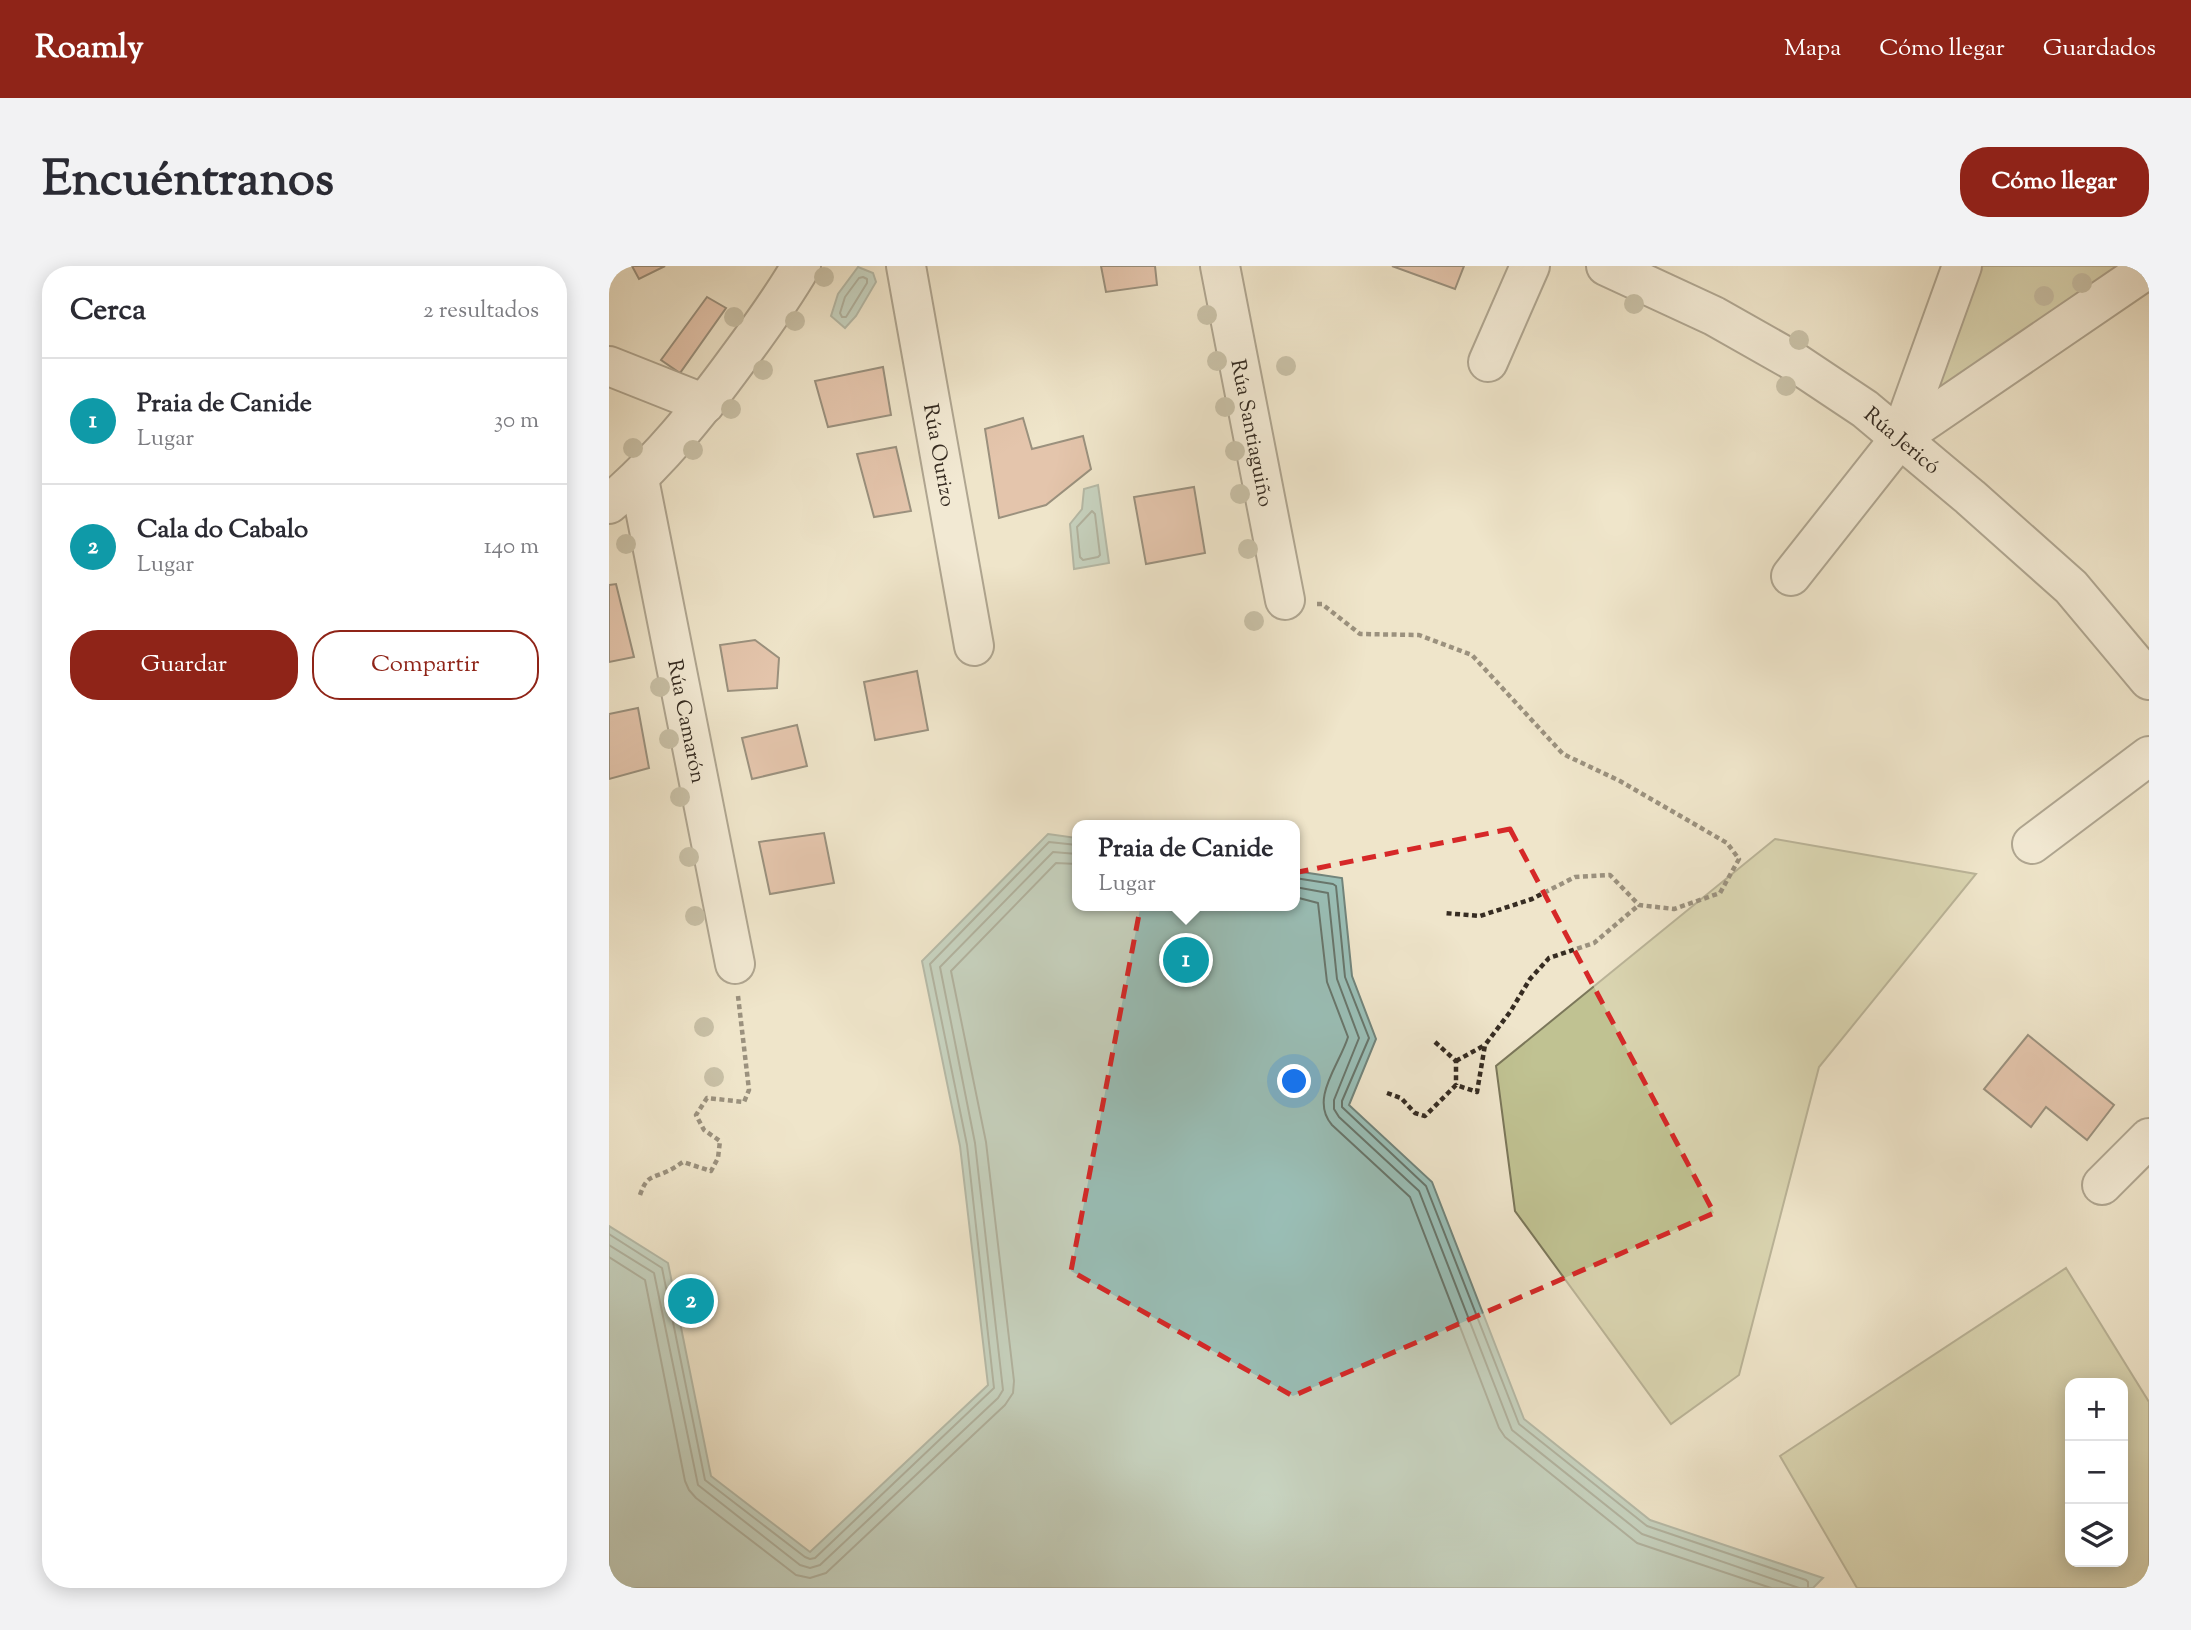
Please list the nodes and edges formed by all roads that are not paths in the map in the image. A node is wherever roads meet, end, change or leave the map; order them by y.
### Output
1 (801, 266) edge
2 (906, 266) edge
3 (1220, 266) edge
4 (1530, 266) edge
5 (1606, 266) edge
6 (1962, 266) edge
7 (2149, 268) edge
8 (1488, 362) dead end
9 (609, 366) edge
10 (705, 404) junction
11 (1900, 438) junction
12 (639, 479) junction
13 (609, 504) edge
14 (1791, 576) dead end
15 (1285, 600) road end
16 (974, 646) dead end
17 (2149, 680) edge
18 (2149, 756) edge
19 (2032, 844) dead end
20 (734, 964) road end
21 (2149, 1138) edge
22 (2102, 1185) dead end

1 - 10 street
2 - 16 street, Rúa Ourizo
3 - 15 street, Rúa Santiaguiño
4 - 8 street
5 - 11 street, Rúa Jericó
6 - 11 street
7 - 11 street
9 - 10 street
10 - 12 street
11 - 14 street
11 - 17 street, Rúa Jericó
12 - 13 street
12 - 20 street, Rúa Camarón
18 - 19 street
21 - 22 street

